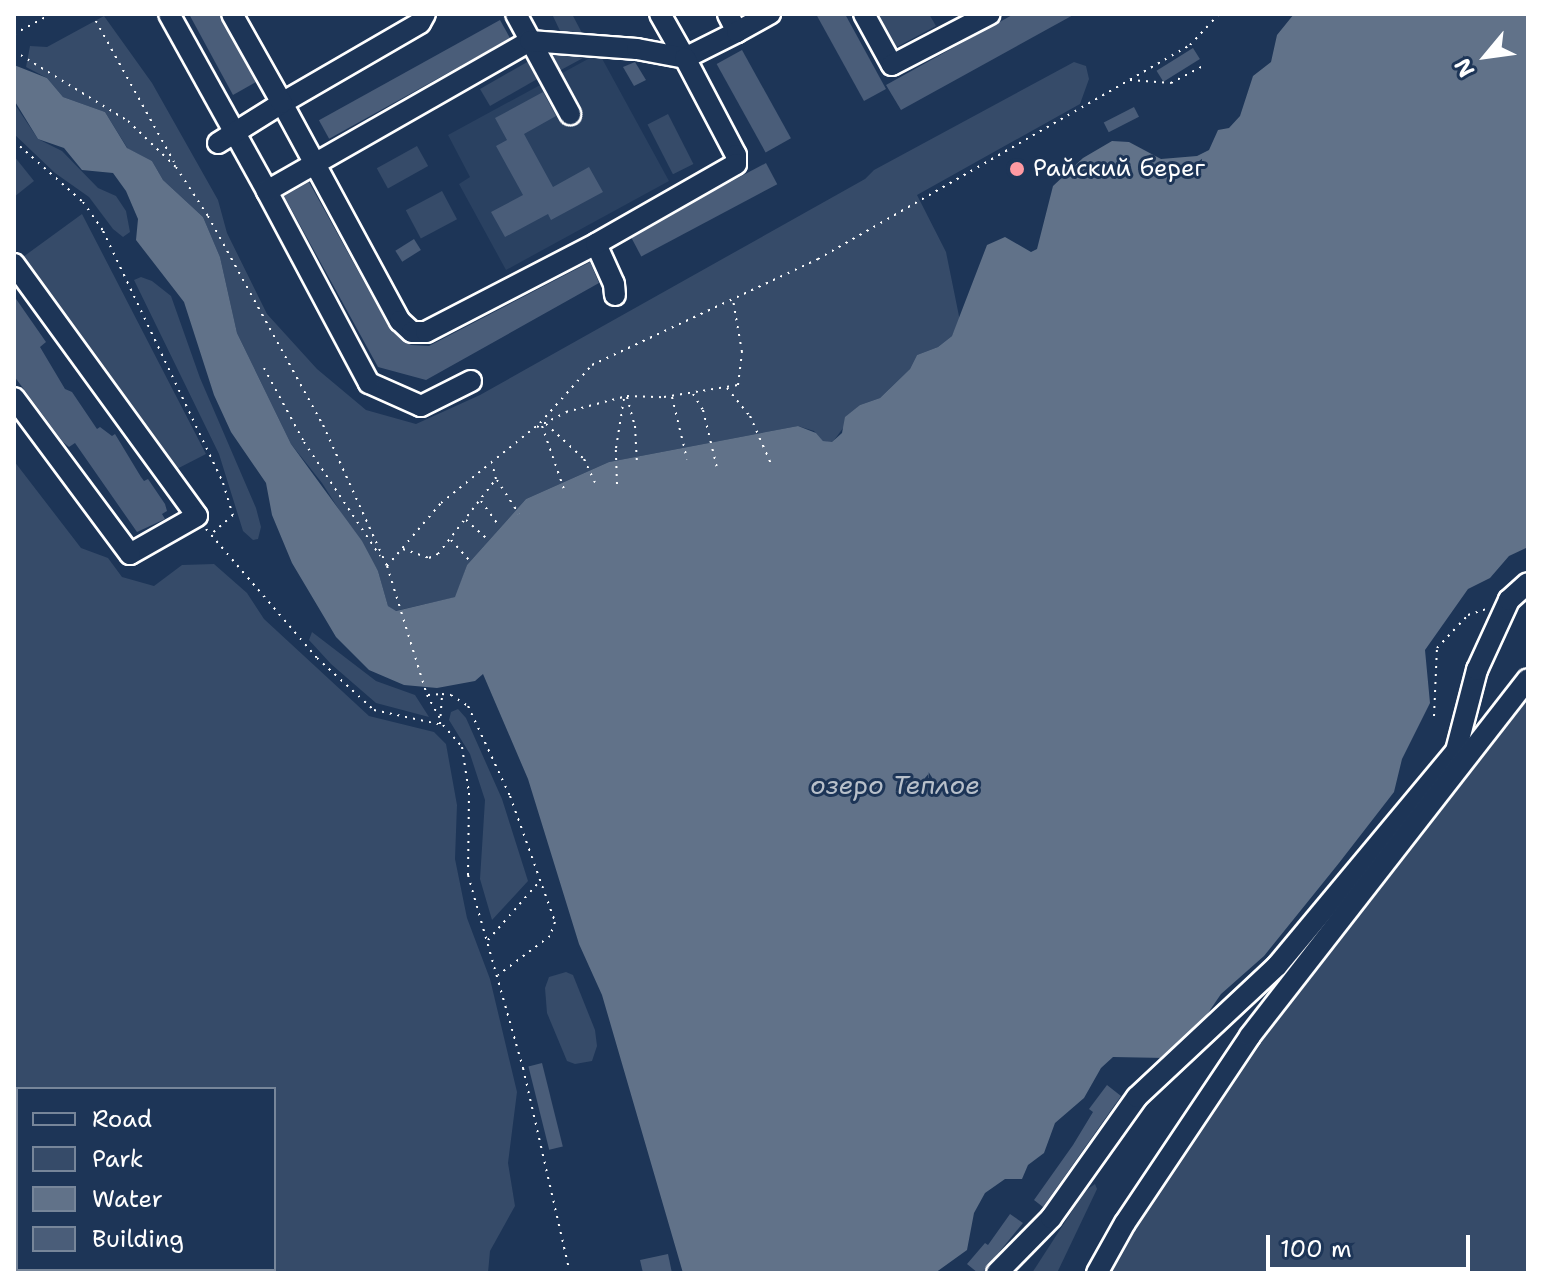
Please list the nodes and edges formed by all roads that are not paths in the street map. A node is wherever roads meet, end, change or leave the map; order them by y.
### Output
1 (169, 14) edge
2 (232, 14) edge
3 (425, 14) edge
4 (516, 14) edge
5 (660, 14) edge
6 (770, 14) edge
7 (864, 14) edge
8 (990, 14) edge
9 (732, 23) edge
10 (530, 41) junction
11 (685, 58) junction
12 (282, 103) junction
13 (570, 114) dead end
14 (226, 138) junction
15 (315, 163) junction
16 (267, 191) junction
17 (596, 244) junction
18 (14, 264) edge
19 (615, 295) dead end
20 (471, 381) dead end
21 (14, 398) edge
22 (1528, 583) edge
23 (1528, 679) edge
24 (997, 1273) edge
25 (1097, 1273) edge

1 - 14 street
2 - 12 street
3 - 12 street
4 - 10 street
5 - 11 street
6 - 9 street
7 - 8 street
9 - 11 street
10 - 11 street
10 - 13 street
10 - 15 street
11 - 17 street
12 - 14 street
12 - 15 street
14 - 16 street
15 - 16 street
15 - 17 street
16 - 20 street
17 - 19 street
18 - 21 street
22 - 24 street
23 - 25 street

